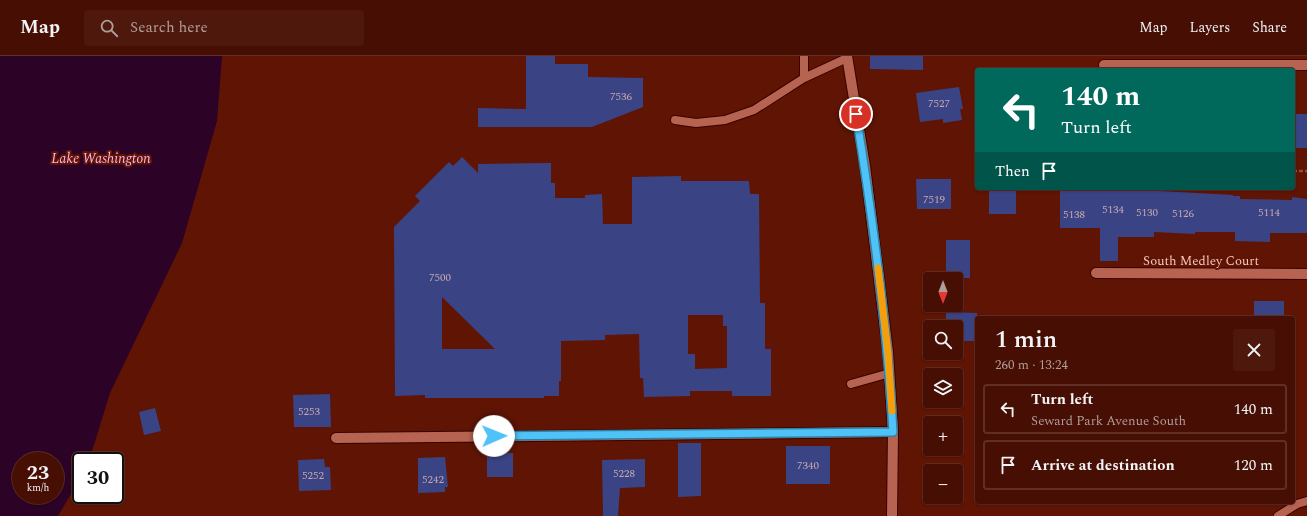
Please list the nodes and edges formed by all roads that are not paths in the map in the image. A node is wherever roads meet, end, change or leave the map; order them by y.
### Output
1 (804, 56) edge
2 (847, 57) edge
3 (1104, 65) dead end
4 (1307, 65) edge
5 (804, 78) junction
6 (675, 120) dead end
7 (1096, 273) dead end
8 (1307, 274) edge
9 (890, 373) junction
10 (851, 384) dead end
11 (893, 432) junction
12 (336, 438) dead end
13 (1307, 501) edge
14 (892, 516) edge
15 (1278, 516) edge

1 - 5 lane
2 - 5 lane
2 - 9 street
3 - 4 street
5 - 6 lane
7 - 8 street, South Medley Court
9 - 10 lane
9 - 11 street
11 - 12 street
11 - 14 street
13 - 15 lane

